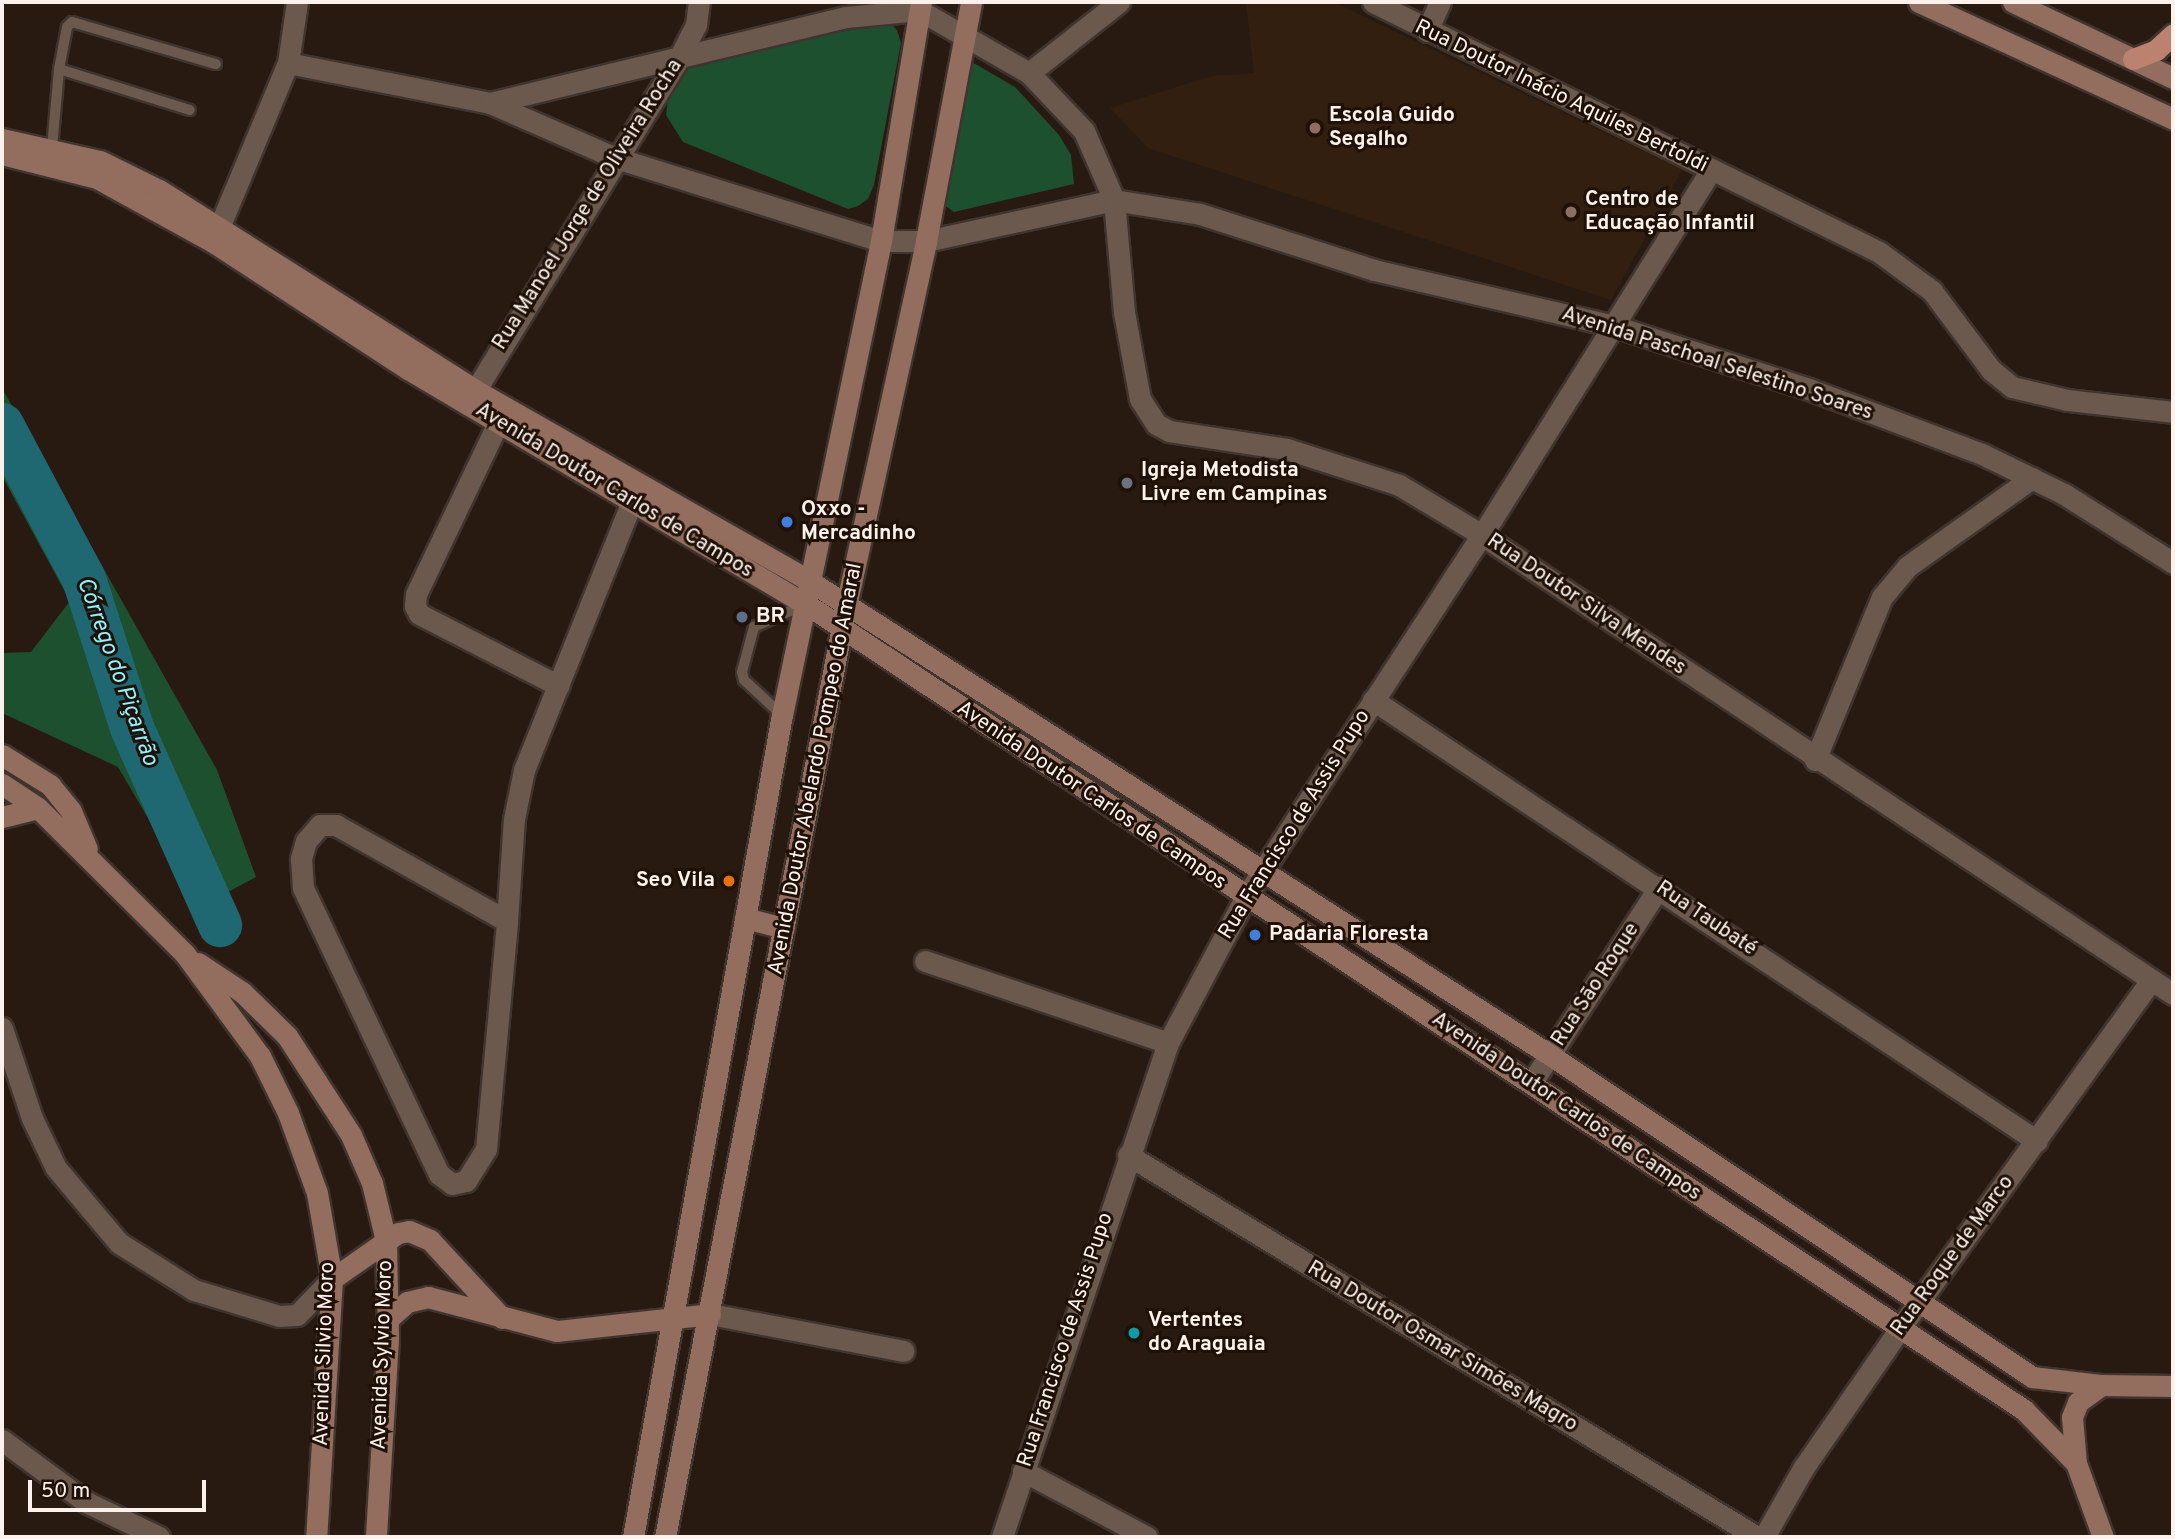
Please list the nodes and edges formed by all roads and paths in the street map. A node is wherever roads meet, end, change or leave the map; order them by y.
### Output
1 (297, 2) edge
2 (699, 2) edge
3 (971, 2) edge
4 (1119, 2) edge
5 (1373, 2) edge
6 (1440, 2) edge
7 (1919, 2) edge
8 (2013, 2) edge
9 (920, 6) edge
10 (1427, 31) junction
11 (2173, 34) edge
12 (964, 38) junction
13 (679, 58) junction
14 (2133, 59) junction
15 (216, 64) dead end
16 (288, 64) junction
17 (59, 69) junction
18 (1028, 73) junction
19 (2173, 78) edge
20 (490, 103) junction
21 (190, 110) dead end
22 (2173, 119) edge
23 (2, 139) edge
24 (52, 148) junction
25 (2, 153) edge
26 (616, 158) junction
27 (1710, 171) junction
28 (1114, 200) junction
29 (217, 236) junction
30 (881, 241) junction
31 (926, 241) junction
32 (1611, 325) junction
33 (471, 397) junction
34 (2173, 412) edge
35 (498, 423) junction
36 (2032, 478) junction
37 (632, 501) junction
38 (1482, 535) junction
39 (2173, 563) edge
40 (811, 582) junction
41 (806, 604) junction
42 (846, 606) junction
43 (845, 632) junction
44 (559, 686) junction
45 (1373, 700) junction
46 (782, 715) junction
47 (2, 755) edge
48 (1815, 760) junction
49 (2, 784) edge
50 (38, 808) junction
51 (2, 817) edge
52 (90, 858) junction
53 (1264, 872) junction
54 (1659, 887) junction
55 (1245, 898) junction
56 (745, 918) junction
57 (507, 921) junction
58 (784, 928) junction
59 (185, 954) junction
60 (925, 961) dead end
61 (2151, 980) junction
62 (2173, 994) edge
63 (2, 1028) edge
64 (1168, 1043) junction
65 (1550, 1055) junction
66 (1532, 1082) junction
67 (2037, 1141) junction
68 (1128, 1155) junction
69 (386, 1241) junction
70 (332, 1279) junction
71 (1918, 1305) junction
72 (710, 1314) junction
73 (502, 1318) junction
74 (387, 1320) junction
75 (676, 1320) junction
76 (1898, 1331) junction
77 (904, 1351) dead end
78 (2101, 1385) junction
79 (2173, 1386) edge
80 (2, 1440) edge
81 (2076, 1463) junction
82 (1023, 1472) junction
83 (159, 1537) edge
84 (316, 1537) edge
85 (376, 1537) edge
86 (633, 1537) edge
87 (665, 1537) edge
88 (1002, 1537) edge
89 (1147, 1537) edge
90 (1757, 1537) edge
91 (1765, 1537) edge
92 (2103, 1537) edge

1 - 16 street
2 - 13 street, Rua Manoel Jorge de Oliveira Rocha
3 - 12 main road, Avenida Doutor Abelardo Pompeo do Amaral
4 - 18 street
5 - 10 street, Rua Doutor Inácio Aquiles Bertoldi
6 - 10 street
7 - 22 main road
8 - 14 main road
9 - 12 street
9 - 13 street, Avenida Paschoal Selestino Soares
9 - 30 main road, Avenida Doutor Abelardo Pompeo do Amaral
10 - 27 street, Rua Doutor Inácio Aquiles Bertoldi
11 - 14 main road
12 - 18 street
12 - 31 main road, Avenida Doutor Abelardo Pompeo do Amaral
13 - 20 street, Avenida Paschoal Selestino Soares
13 - 26 street, Rua Manoel Jorge de Oliveira Rocha
14 - 19 main road
15 - 17 lane
16 - 20 street, Avenida Paschoal Selestino Soares
16 - 29 street
17 - 21 lane
17 - 24 lane
18 - 28 street
20 - 26 street, Avenida Paschoal Selestino Soares
23 - 24 main road, Avenida Doutor Carlos de Campos
24 - 29 main road, Avenida Doutor Carlos de Campos
25 - 29 main road, Avenida Doutor Carlos de Campos
26 - 30 street, Avenida Paschoal Selestino Soares
26 - 33 street, Rua Manoel Jorge de Oliveira Rocha
27 - 32 street, Rua Francisco de Assis Pupo
27 - 34 street, Rua Doutor Inácio Aquiles Bertoldi
28 - 31 street, Avenida Paschoal Selestino Soares
28 - 32 street, Avenida Paschoal Selestino Soares
28 - 38 street, Rua Doutor Silva Mendes
29 - 33 main road, Avenida Doutor Carlos de Campos
30 - 31 street, Avenida Paschoal Selestino Soares
30 - 40 main road, Avenida Doutor Abelardo Pompeo do Amaral
31 - 42 main road, Avenida Doutor Abelardo Pompeo do Amaral
32 - 36 street, Avenida Paschoal Selestino Soares
32 - 38 street, Rua Francisco de Assis Pupo
33 - 35 main road, Avenida Doutor Carlos de Campos
33 - 40 main road, Avenida Doutor Carlos de Campos
35 - 37 main road, Avenida Doutor Carlos de Campos
35 - 44 street
36 - 39 street, Avenida Paschoal Selestino Soares
36 - 48 street
37 - 41 main road, Avenida Doutor Carlos de Campos
37 - 44 street
38 - 45 street, Rua Francisco de Assis Pupo
38 - 48 street, Rua Doutor Silva Mendes
40 - 41 main road, Avenida Doutor Abelardo Pompeo do Amaral
40 - 42 main road, Avenida Doutor Carlos de Campos
41 - 43 main road, Avenida Doutor Carlos de Campos
41 - 46 main road, Avenida Doutor Abelardo Pompeo do Amaral
41 - 46 lane
42 - 43 main road, Avenida Doutor Abelardo Pompeo do Amaral
42 - 53 main road, Avenida Doutor Carlos de Campos
43 - 55 main road, Avenida Doutor Carlos de Campos
43 - 58 main road, Avenida Doutor Abelardo Pompeo do Amaral
44 - 57 street
45 - 53 street, Rua Francisco de Assis Pupo
45 - 54 street, Rua Taubaté
46 - 56 main road, Avenida Doutor Abelardo Pompeo do Amaral
47 - 52 main road
48 - 61 street, Rua Doutor Silva Mendes
49 - 50 main road, Avenida Silvio Moro
50 - 51 main road
50 - 52 main road, Avenida Silvio Moro
52 - 59 main road, Avenida Silvio Moro
53 - 55 street, Rua Francisco de Assis Pupo
53 - 65 main road, Avenida Doutor Carlos de Campos
54 - 65 street, Rua São Roque
54 - 67 street, Rua Taubaté
55 - 64 street, Rua Francisco de Assis Pupo
55 - 66 main road, Avenida Doutor Carlos de Campos
56 - 58 main road
56 - 75 main road, Avenida Doutor Abelardo Pompeo do Amaral
57 - 57 street
58 - 72 main road, Avenida Doutor Abelardo Pompeo do Amaral
59 - 69 main road, Avenida Sylvio Moro
59 - 70 main road, Avenida Silvio Moro
60 - 64 street
61 - 62 street, Rua Doutor Silva Mendes
61 - 67 street, Rua Roque de Marco
63 - 70 street
64 - 68 street, Rua Francisco de Assis Pupo
65 - 66 street, Rua São Roque
65 - 71 main road, Avenida Doutor Carlos de Campos
66 - 76 main road, Avenida Doutor Carlos de Campos
67 - 71 street, Rua Roque de Marco
68 - 82 street, Rua Francisco de Assis Pupo
68 - 90 street, Rua Doutor Osmar Simões Magro
69 - 70 main road
69 - 73 main road
69 - 74 main road, Avenida Sylvio Moro
70 - 84 main road, Avenida Silvio Moro
71 - 76 street, Rua Roque de Marco
71 - 78 main road, Avenida Doutor Carlos de Campos
72 - 75 main road
72 - 77 street
72 - 87 main road, Avenida Doutor Abelardo Pompeo do Amaral
73 - 74 main road
73 - 75 main road
74 - 85 main road, Avenida Sylvio Moro
75 - 86 main road, Avenida Doutor Abelardo Pompeo do Amaral
76 - 81 main road, Avenida Doutor Carlos de Campos
76 - 91 street, Rua Roque de Marco
78 - 79 main road
78 - 81 main road
80 - 83 street
81 - 92 main road, Avenida Doutor Carlos de Campos
82 - 88 street, Rua Francisco de Assis Pupo
82 - 89 street

